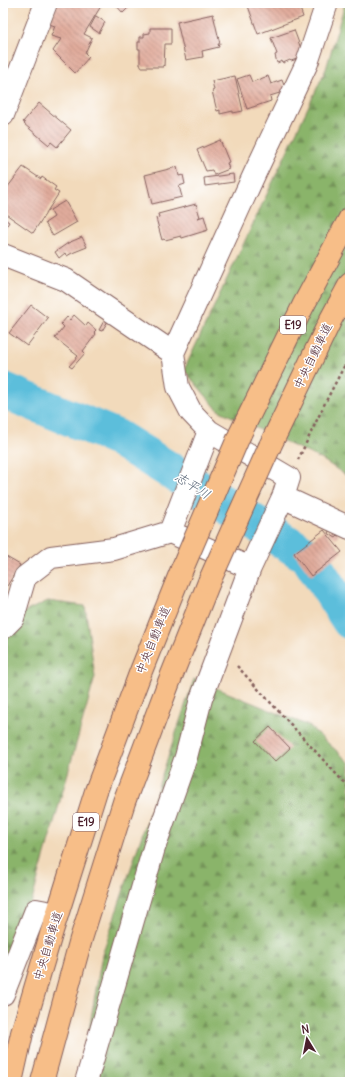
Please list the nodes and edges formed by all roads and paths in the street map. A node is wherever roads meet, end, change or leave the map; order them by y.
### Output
1 (46, 3) edge
2 (327, 3) edge
3 (3, 115) edge
4 (350, 218) edge
5 (3, 255) edge
6 (350, 284) edge
7 (173, 353) junction
8 (350, 354) edge
9 (208, 430) junction
10 (286, 488) junction
11 (350, 528) edge
12 (170, 532) junction
13 (250, 568) junction
14 (3, 628) edge
15 (220, 647) junction
16 (350, 789) edge
17 (57, 914) junction
18 (3, 994) edge
19 (44, 1079) edge
20 (10, 1082) edge
21 (86, 1082) edge

1 - 3 street
2 - 7 street
4 - 17 highway, 中央自動車道 / E19, bridge
5 - 7 street
6 - 19 highway, 中央自動車道 / E19, bridge
7 - 9 street
8 - 10 path
9 - 10 street
9 - 12 street
10 - 11 street
10 - 13 street
12 - 13 street
12 - 14 street
13 - 15 street
15 - 16 path
15 - 21 street
17 - 18 street
17 - 20 highway, 中央自動車道 / E19

